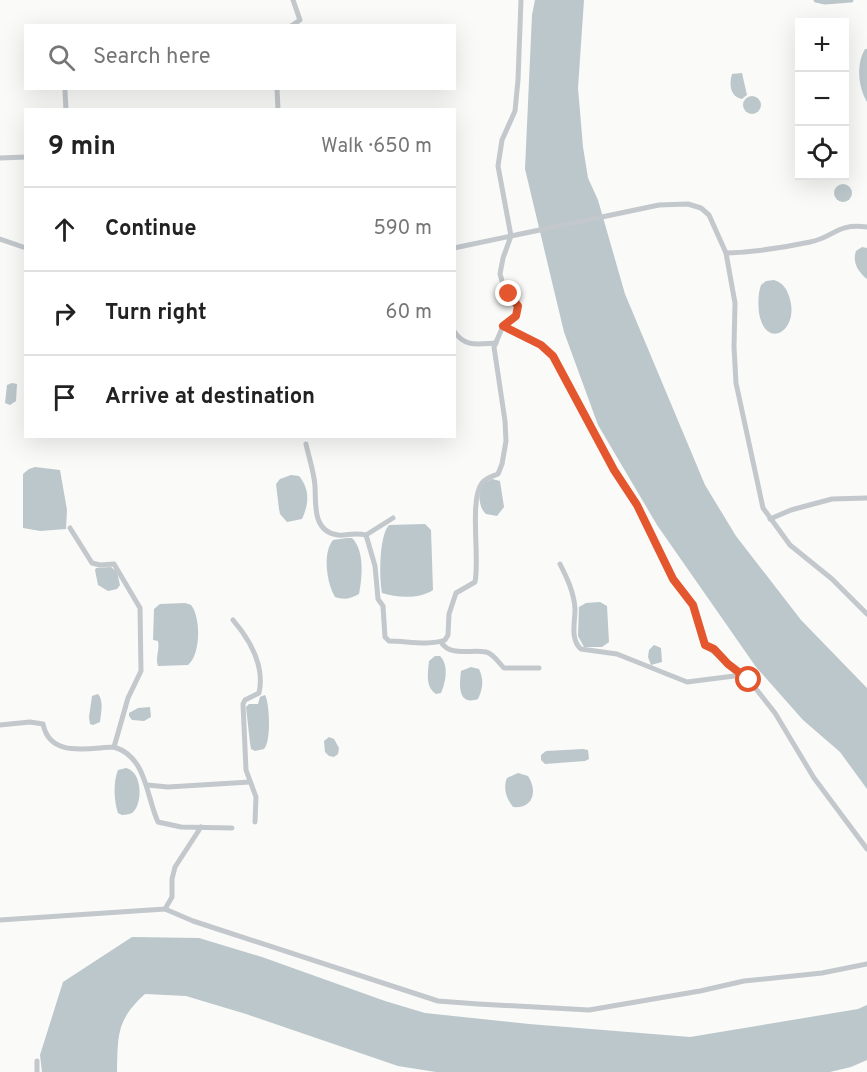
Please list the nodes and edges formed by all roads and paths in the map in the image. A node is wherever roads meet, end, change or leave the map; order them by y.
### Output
1 (293, 0) edge
2 (521, 0) edge
3 (294, 24) edge
4 (66, 90) dead end
5 (277, 90) edge
6 (66, 108) edge
7 (278, 108) edge
8 (0, 158) edge
9 (24, 158) edge
10 (867, 227) edge
11 (511, 237) junction
12 (0, 239) edge
13 (24, 247) edge
14 (456, 248) edge
15 (726, 253) junction
16 (503, 326) junction
17 (456, 334) edge
18 (496, 343) junction
19 (306, 444) dead end
20 (867, 498) edge
21 (393, 518) dead end
22 (770, 519) junction
23 (70, 528) dead end
24 (366, 535) junction
25 (560, 564) dead end
26 (867, 614) edge
27 (232, 620) dead end
28 (441, 642) junction
29 (539, 668) dead end
30 (742, 675) junction
31 (0, 725) edge
32 (114, 747) junction
33 (250, 782) junction
34 (147, 784) junction
35 (255, 822) dead end
36 (201, 827) junction
37 (232, 828) dead end
38 (867, 849) edge
39 (165, 909) junction
40 (0, 920) edge
41 (867, 964) edge
42 (37, 1060) dead end
43 (37, 1072) edge

1 - 3 street
2 - 11 street
4 - 6 street
5 - 7 street
8 - 9 street
10 - 15 street
11 - 14 street
11 - 15 street
11 - 16 street
12 - 13 street
15 - 22 street
16 - 18 street
16 - 30 street
17 - 18 street
18 - 28 street
19 - 24 street
20 - 22 street
21 - 24 street
22 - 26 street
23 - 32 street
24 - 28 street
25 - 30 street
27 - 33 street
28 - 29 street
30 - 38 street
31 - 32 street
32 - 34 street
33 - 34 street
33 - 35 street
34 - 36 street
36 - 37 street
36 - 39 street
39 - 40 street
39 - 41 street
42 - 43 street

